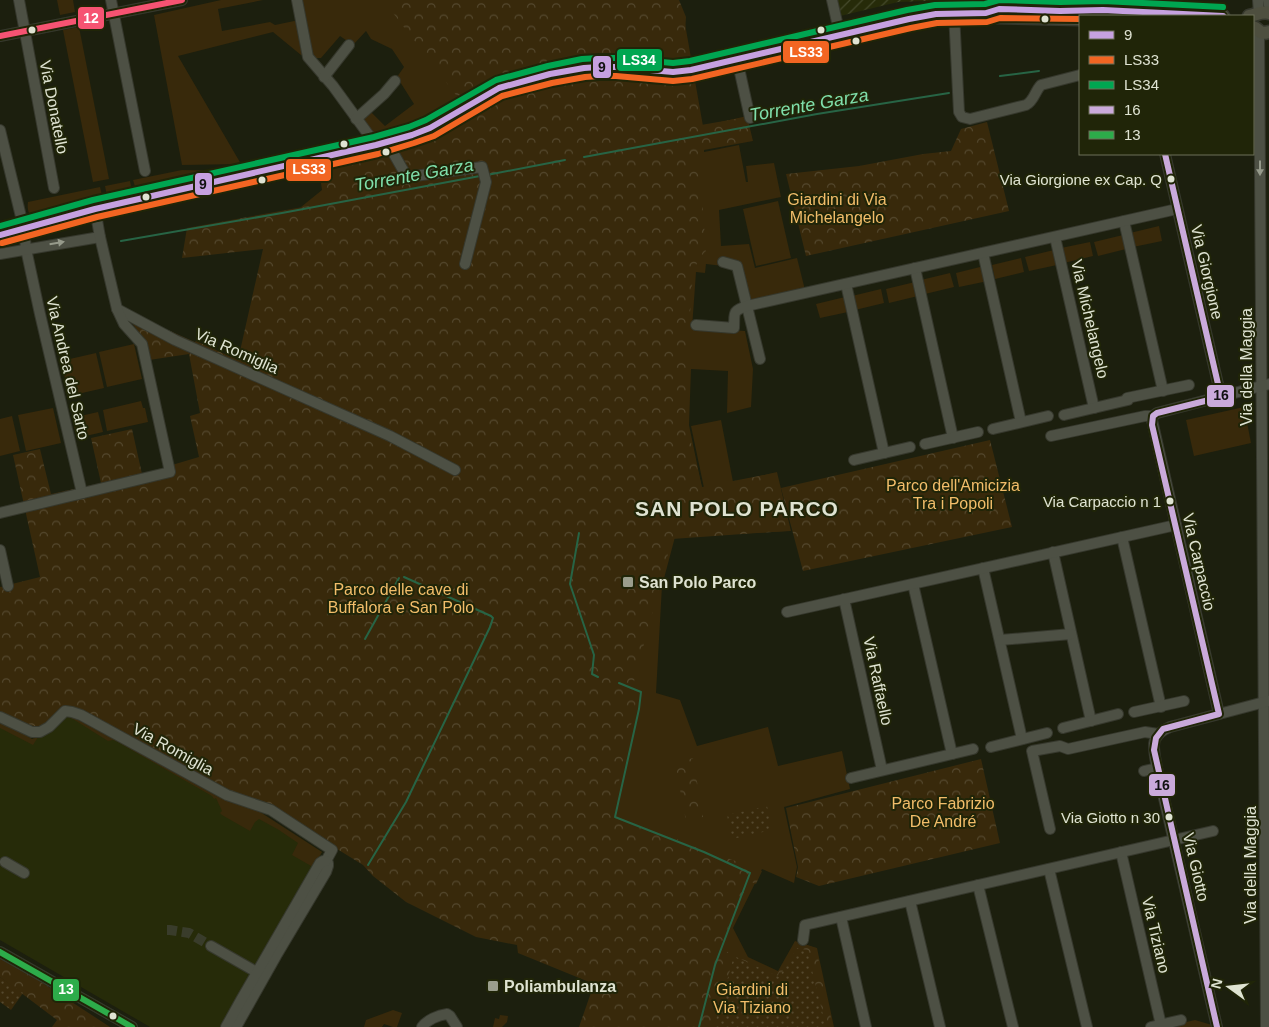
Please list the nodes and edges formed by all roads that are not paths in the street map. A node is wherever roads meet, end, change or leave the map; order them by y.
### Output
1 (19, 0) edge
2 (111, 0) edge
3 (182, 0) edge
4 (298, 0) edge
5 (832, 0) edge
6 (1258, 0) edge
7 (1268, 0) edge
8 (1269, 5) edge
9 (1103, 9) edge
10 (954, 13) junction
11 (986, 13) junction
12 (114, 14) junction
13 (1207, 15) edge
14 (1079, 19) edge
15 (1259, 22) edge
16 (24, 31) junction
17 (840, 35) junction
18 (0, 36) edge
19 (349, 45) dead end
20 (737, 59) junction
21 (1079, 76) edge
22 (324, 77) junction
23 (395, 81) dead end
24 (750, 118) dead end
25 (356, 119) junction
26 (0, 130) edge
27 (381, 144) junction
28 (1164, 155) edge
29 (145, 170) dead end
30 (54, 188) dead end
31 (95, 209) junction
32 (1177, 209) junction
33 (1124, 221) junction
34 (24, 229) junction
35 (0, 235) edge
36 (100, 236) junction
37 (1055, 237) junction
38 (26, 249) junction
39 (984, 253) junction
40 (0, 254) edge
41 (723, 262) dead end
42 (464, 264) dead end
43 (915, 268) junction
44 (846, 284) junction
45 (747, 306) junction
46 (117, 309) junction
47 (696, 325) dead end
48 (760, 359) dead end
49 (1189, 384) dead end
50 (1265, 385) edge
51 (1163, 391) junction
52 (1221, 397) junction
53 (1094, 408) junction
54 (1064, 415) dead end
55 (1048, 416) dead end
56 (1153, 416) junction
57 (1021, 422) junction
58 (994, 429) dead end
59 (978, 432) dead end
60 (1052, 436) dead end
61 (952, 438) junction
62 (925, 444) dead end
63 (910, 448) dead end
64 (884, 453) junction
65 (854, 460) dead end
66 (455, 470) dead end
67 (82, 493) junction
68 (0, 513) edge
69 (1176, 525) junction
70 (1122, 536) junction
71 (0, 550) edge
72 (1053, 552) junction
73 (983, 568) junction
74 (913, 584) junction
75 (8, 586) dead end
76 (844, 599) junction
77 (787, 612) dead end
78 (1071, 634) junction
79 (1000, 640) junction
80 (1184, 701) dead end
81 (1266, 702) edge
82 (1161, 707) junction
83 (1134, 712) dead end
84 (1118, 714) dead end
85 (1218, 714) junction
86 (0, 716) edge
87 (1091, 721) junction
88 (1064, 728) dead end
89 (1047, 733) dead end
90 (1158, 734) junction
91 (1022, 739) junction
92 (991, 747) dead end
93 (973, 749) dead end
94 (952, 754) junction
95 (1158, 768) junction
96 (882, 770) junction
97 (1144, 770) dead end
98 (851, 778) dead end
99 (1050, 829) dead end
100 (1213, 831) dead end
101 (1175, 840) junction
102 (1121, 852) junction
103 (5, 862) dead end
104 (326, 862) junction
105 (1049, 869) junction
106 (315, 872) junction
107 (24, 873) dead end
108 (978, 885) junction
109 (312, 895) junction
110 (910, 901) junction
111 (840, 917) junction
112 (803, 940) dead end
113 (278, 945) junction
114 (211, 946) tunnel mouth
115 (0, 952) edge
116 (253, 970) dead end
117 (241, 1000) junction
118 (246, 1011) junction
119 (1181, 1020) dead end
120 (456, 1026) edge
121 (1156, 1026) edge
122 (132, 1027) edge
123 (226, 1027) edge
124 (236, 1027) edge
125 (422, 1027) edge
126 (866, 1027) edge
127 (940, 1027) edge
128 (1013, 1027) edge
129 (1087, 1027) edge
130 (1217, 1027) edge
131 (1266, 1027) edge

1 - 16 street, Via Donatello
2 - 12 street
3 - 12 street
4 - 22 street
5 - 17 street
6 - 15 street, Via della Maggia
7 - 8 street
9 - 11 main road
9 - 13 main road
10 - 11 main road
10 - 17 main road
10 - 21 street
11 - 14 main road
12 - 16 street
12 - 29 street
15 -> 50 street, Via della Maggia
16 - 18 street
16 - 30 street, Via Donatello
17 - 20 main road
19 - 22 street
20 - 24 street
20 - 27 main road
22 - 25 street
23 - 25 street
25 - 27 street
26 - 34 street, Via Andrea del Sarto
27 - 31 main road
27 - 42 street
28 - 32 street, Via Giorgione
31 - 34 main road
31 - 36 street
32 - 33 street
32 - 52 street, Via Giorgione
33 - 37 street
33 - 51 street
34 - 35 main road
34 - 38 street, Via Andrea del Sarto
38 -> 36 street
36 - 46 street
37 - 39 street
37 - 53 street, Via Michelangelo
38 - 40 street
38 - 67 street, Via Andrea del Sarto
39 - 43 street
39 - 57 street
41 - 45 street
43 - 44 street
43 - 61 street
44 - 45 street
44 - 64 street
45 - 47 street
45 - 48 street
46 - 66 street, Via Romiglia
46 - 67 street
49 - 51 street
50 - 52 street
50 - 81 street, Via della Maggia
51 - 53 street
52 - 56 street
53 - 54 street
55 - 57 street
56 - 60 street
56 - 69 street, Via Carpaccio
57 - 58 street
59 - 61 street
61 - 62 street
63 - 64 street
64 - 65 street
67 - 68 street
69 - 70 street
69 - 85 street, Via Carpaccio
70 - 72 street
70 - 82 street
71 - 75 street
72 - 73 street
72 - 78 street
73 - 74 street
73 - 79 street
74 - 76 street
74 - 94 street
76 - 77 street
76 - 96 street, Via Raffaello
78 - 79 street
78 - 87 street
79 - 91 street
80 - 82 street
81 - 85 street
81 - 131 street, Via della Maggia
82 - 83 street
84 - 87 street
85 - 90 street
86 - 104 street, Via Romiglia
87 - 88 street
89 - 91 street
90 - 95 street, Via Giotto
90 - 99 street
91 - 92 street
93 - 94 street
94 - 96 street
95 - 97 street
95 - 101 street, Via Giotto
96 - 98 street
100 - 101 street
101 - 102 street
101 - 130 street, Via Giotto
102 - 105 street
102 - 121 street, Via Tiziano
103 - 107 street
104 - 106 street
104 - 109 street
105 - 108 street
105 - 129 street
106 - 109 street
106 - 113 street
108 - 110 street
108 - 128 street
109 - 113 street
110 - 111 street
110 - 127 street
111 - 112 street
111 - 126 street
113 - 117 street
113 - 118 street
114 - 116 street
115 - 122 street
117 - 118 street
117 - 123 street
118 - 124 street
119 - 121 street, Via Tiziano
120 - 125 street

